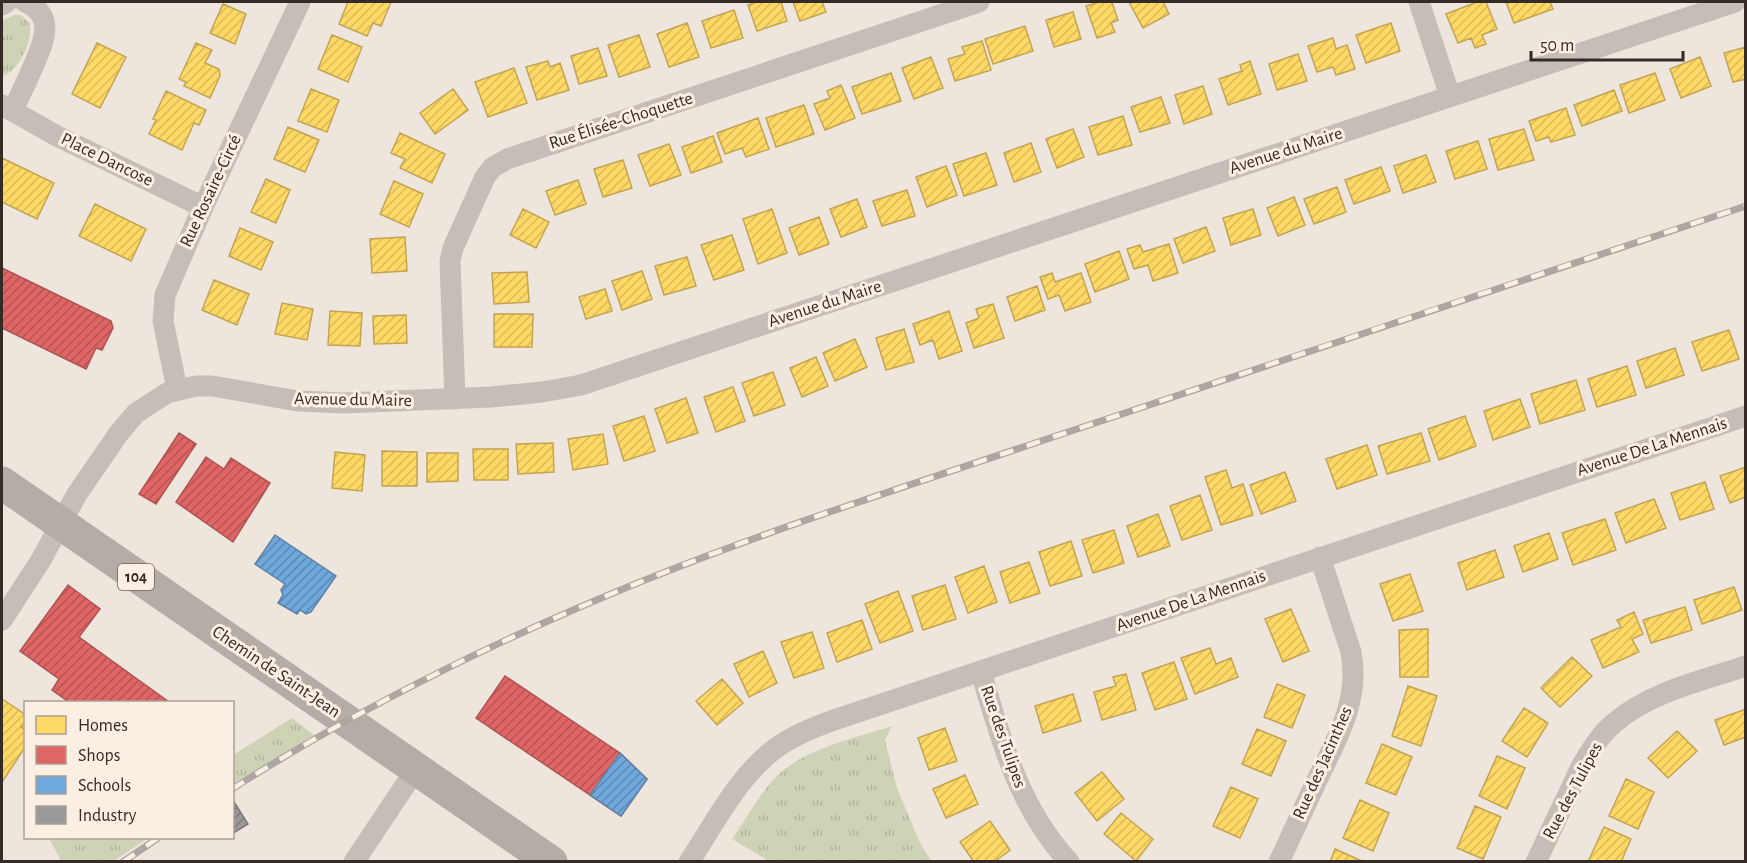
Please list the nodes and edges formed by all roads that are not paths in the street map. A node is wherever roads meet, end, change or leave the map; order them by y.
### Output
1 (7, 2) edge
2 (25, 2) edge
3 (300, 2) edge
4 (979, 2) edge
5 (1419, 2) edge
6 (1736, 2) edge
7 (2, 5) edge
8 (1450, 96) junction
9 (7, 108) edge
10 (203, 207) junction
11 (177, 389) junction
12 (455, 399) junction
13 (1746, 416) edge
14 (2, 483) edge
15 (60, 524) junction
16 (1320, 557) junction
17 (2, 620) edge
18 (1746, 666) edge
19 (981, 672) junction
20 (416, 769) junction
21 (354, 861) edge
22 (551, 861) edge
23 (689, 861) edge
24 (1069, 861) edge
25 (1279, 861) edge
26 (1536, 861) edge

1 - 7 street
2 - 9 street, Place Dancose
3 - 10 street, Rue Rosaire-Circé
4 - 12 street, Rue Élisée-Choquette
5 - 8 street
6 - 8 street, Avenue du Maire
8 - 12 street, Avenue du Maire
9 - 10 street, Place Dancose
10 - 11 street, Rue Rosaire-Circé
11 - 12 street, Avenue du Maire
11 - 15 street, Avenue du Maire
13 - 16 street, Avenue De La Mennais
14 - 15 main road, Chemin de Saint-Jean / 104
15 - 17 street, Avenue du Maire
15 - 20 main road, Chemin de Saint-Jean / 104
16 - 19 street, Avenue De La Mennais
16 - 25 street, Rue des Jacinthes
18 - 26 street, Rue des Tulipes
19 - 23 street, Avenue De La Mennais
19 - 24 street, Rue des Tulipes
20 - 21 street
20 - 22 main road, Chemin de Saint-Jean / 104

